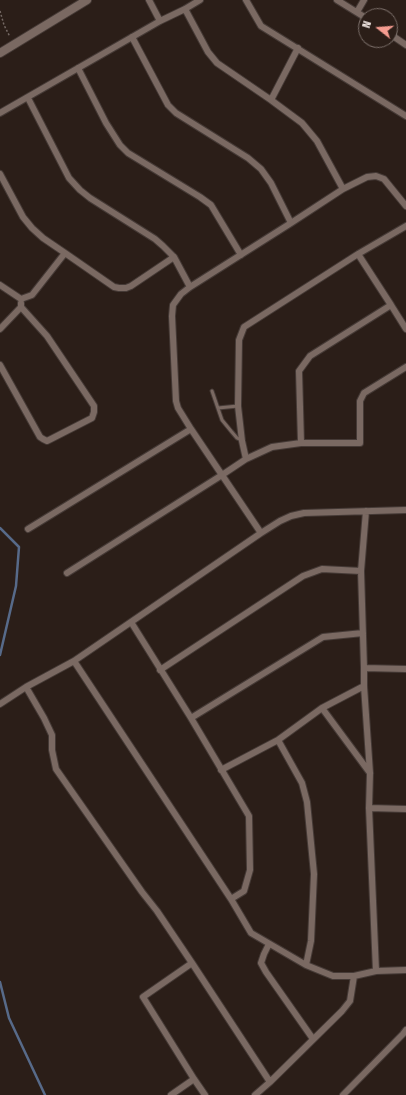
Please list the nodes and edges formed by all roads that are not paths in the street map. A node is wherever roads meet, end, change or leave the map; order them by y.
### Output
1 (87, 0) edge
2 (149, 0) edge
3 (200, 0) edge
4 (246, 0) edge
5 (337, 0) edge
6 (364, 0) edge
7 (186, 9) junction
8 (357, 12) joint
9 (160, 21) junction
10 (132, 37) junction
11 (298, 48) junction
12 (0, 53) edge
13 (78, 68) junction
14 (28, 98) junction
15 (271, 100) junction
16 (0, 113) edge
17 (406, 116) edge
18 (0, 174) edge
19 (343, 189) junction
20 (406, 206) edge
21 (291, 223) junction
22 (406, 226) edge
23 (65, 253) junction
24 (358, 254) junction
25 (241, 255) junction
26 (174, 257) junction
27 (0, 285) edge
28 (190, 287) junction
29 (21, 299) junction
30 (391, 305) junction
31 (20, 307) junction
32 (0, 329) edge
33 (406, 329) edge
34 (0, 364) edge
35 (406, 367) edge
36 (212, 391) dead end
37 (238, 406) junction
38 (218, 408) junction
39 (191, 429) junction
40 (242, 441) junction
41 (301, 443) junction
42 (246, 459) junction
43 (222, 475) junction
44 (406, 510) edge
45 (366, 511) junction
46 (28, 529) dead end
47 (261, 533) junction
48 (361, 571) junction
49 (67, 574) dead end
50 (131, 622) junction
51 (363, 633) junction
52 (74, 661) junction
53 (364, 668) junction
54 (406, 669) edge
55 (160, 670) junction
56 (364, 686) junction
57 (26, 687) junction
58 (0, 704) edge
59 (322, 708) junction
60 (191, 718) junction
61 (278, 740) junction
62 (221, 770) junction
63 (370, 773) junction
64 (370, 808) junction
65 (406, 809) edge
66 (231, 899) junction
67 (270, 944) junction
68 (192, 963) junction
69 (306, 965) junction
70 (406, 970) edge
71 (376, 971) junction
72 (354, 976) junction
73 (406, 1030) edge
74 (313, 1039) junction
75 (194, 1079) junction
76 (270, 1082) junction
77 (171, 1095) edge
78 (205, 1095) edge
79 (255, 1095) edge
80 (343, 1095) edge

1 - 12 street
2 - 9 street
3 - 7 street
4 - 11 street
5 - 8 street
6 - 8 street
7 - 9 street
7 - 15 street
9 - 10 street
10 - 13 street
10 - 21 street
11 - 15 street
11 - 17 street
13 - 14 street
13 - 25 street
14 - 16 street
14 - 26 street
15 - 19 street
18 - 23 street
19 - 20 street
19 - 21 street
21 - 25 street
22 - 24 street
23 - 26 street
23 - 29 street
24 - 30 street
24 - 37 street
25 - 28 street
26 - 28 street
27 - 29 street
28 - 39 street
29 - 31 street
30 - 33 street
30 - 41 street
31 - 32 street
31 - 34 street
35 - 41 street
36 - 38 lane
37 - 38 lane
37 - 40 street
38 - 40 lane
39 - 43 street
39 - 46 street
40 - 42 street
41 - 42 street
42 - 43 street
43 - 47 street
43 - 49 street
44 - 45 street
45 - 47 street
45 - 48 street
47 - 50 street
48 - 51 street
48 - 55 street
50 - 52 street
50 - 55 street
51 - 53 street
51 - 60 street
52 - 57 street
52 - 66 street
53 - 54 street
53 - 56 street
55 - 60 street
56 - 59 street
56 - 63 street
57 - 58 street
57 - 68 street
59 - 61 street
59 - 63 street
60 - 62 street
61 - 62 street
61 - 69 street
62 - 66 street
63 - 64 street
64 - 65 street
64 - 71 street
66 - 67 street
67 - 69 street
67 - 74 street
68 - 75 street
68 - 76 street
69 - 72 street
70 - 71 street
71 - 72 street
72 - 74 street
73 - 80 street
74 - 76 street
75 - 77 street
75 - 78 street
76 - 79 street

